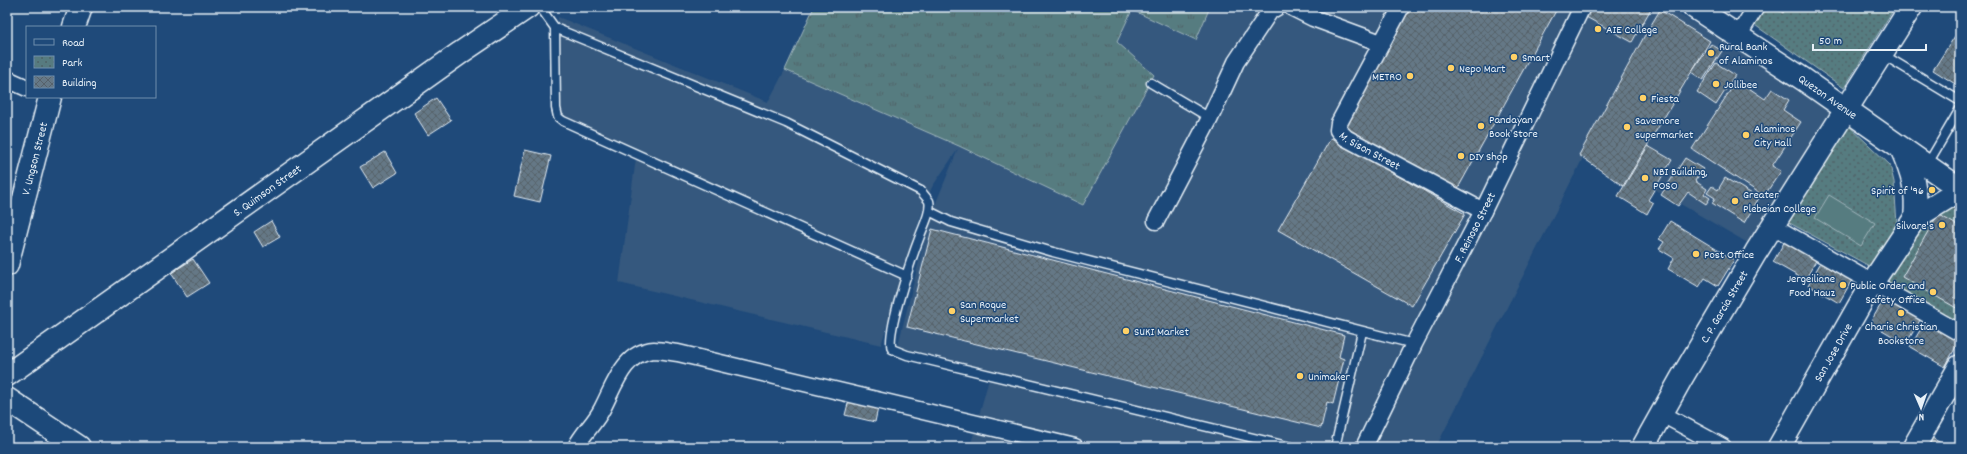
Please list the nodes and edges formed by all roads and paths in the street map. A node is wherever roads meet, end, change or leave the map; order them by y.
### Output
1 (81, 7) edge
2 (528, 7) edge
3 (540, 7) edge
4 (1277, 7) edge
5 (1291, 7) edge
6 (1400, 7) edge
7 (1582, 7) edge
8 (1694, 7) edge
9 (1756, 7) edge
10 (1911, 7) edge
11 (74, 26) edge
12 (555, 28) junction
13 (1738, 36) junction
14 (1381, 43) junction
15 (1882, 54) junction
16 (7, 79) edge
17 (1151, 83) dead end
18 (26, 88) edge
19 (50, 98) edge
20 (1960, 101) edge
21 (1960, 109) edge
22 (1846, 110) junction
23 (1210, 118) junction
24 (1902, 150) junction
25 (1926, 166) junction
26 (1960, 190) edge
27 (929, 210) junction
28 (1482, 212) junction
29 (1916, 218) junction
30 (1156, 221) dead end
31 (1773, 226) junction
32 (7, 265) edge
33 (907, 276) junction
34 (1872, 283) junction
35 (1362, 332) junction
36 (1960, 333) edge
37 (1414, 344) junction
38 (1960, 366) edge
39 (7, 375) edge
40 (7, 399) edge
41 (1662, 414) junction
42 (80, 447) edge
43 (576, 447) edge
44 (1075, 447) edge
45 (1291, 447) edge
46 (1335, 447) edge
47 (1364, 447) edge
48 (1643, 447) edge
49 (1723, 447) edge
50 (1779, 447) edge
51 (1914, 447) edge

1 - 11 street
2 - 39 street, S. Quimson Street
3 - 12 lane
4 - 23 street
5 - 14 street
6 - 14 street, M. Sison Street
7 - 28 street, F. Reinoso Street
8 - 13 street, Quezon Avenue
9 - 13 street
10 - 15 street, C. P. Garcia Street
12 - 27 lane
12 - 33 lane
13 - 22 street, Quezon Avenue
14 - 28 street, M. Sison Street
15 - 20 lane
15 - 22 street, C. P. Garcia Street
16 - 18 street
17 - 23 lane
19 - 32 street, V. Ungson Street
21 - 25 lane
22 - 24 street, Quezon Avenue
22 - 31 street, C. P. Garcia Street
23 - 30 street
24 - 25 street, Quezon Avenue
24 - 29 street
25 - 26 street, Quezon Avenue
26 - 29 street, San Jose Drive
27 - 33 lane
27 - 35 lane
28 - 37 street, F. Reinoso Street
29 - 34 street, San Jose Drive
31 - 34 street
31 - 41 street, C. P. Garcia Street
33 - 45 lane
34 - 36 street
34 - 50 street, San Jose Drive
35 - 37 lane
35 - 46 lane
37 - 47 street, F. Reinoso Street
38 - 51 street
40 - 42 street
41 - 48 street, C. P. Garcia Street
41 - 49 street
43 - 44 street

